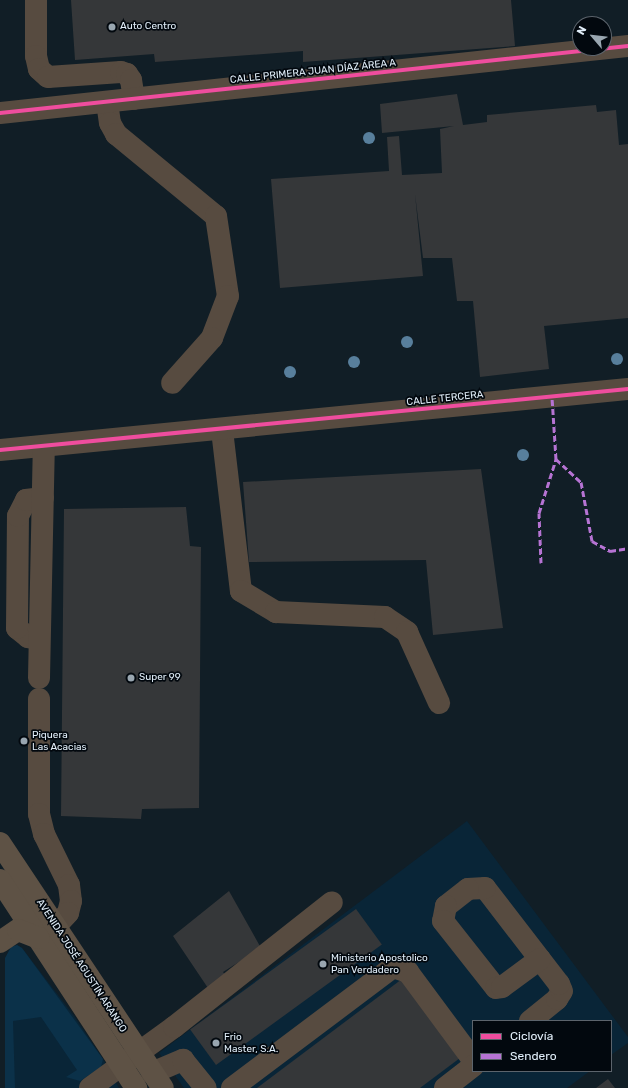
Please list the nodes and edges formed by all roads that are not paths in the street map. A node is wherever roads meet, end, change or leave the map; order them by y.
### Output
1 (36, 0) edge
2 (628, 46) edge
3 (134, 99) junction
4 (107, 102) junction
5 (0, 113) edge
6 (172, 383) dead end
7 (628, 389) edge
8 (222, 430) junction
9 (44, 448) junction
10 (0, 450) edge
11 (439, 703) dead end
12 (0, 843) edge
13 (0, 880) edge
14 (332, 902) dead end
15 (48, 932) junction
16 (0, 942) edge
17 (540, 959) junction
18 (531, 1020) edge
19 (129, 1058) junction
20 (472, 1059) edge
21 (472, 1067) edge
22 (158, 1080) edge
23 (90, 1088) edge
24 (136, 1088) edge
25 (206, 1088) edge
26 (232, 1088) edge
27 (445, 1088) edge

1 - 3 street
2 - 3 street, CALLE PRIMERA JUAN DÍAZ ÁREA A
3 - 4 street, CALLE PRIMERA JUAN DÍAZ ÁREA A
4 - 5 street, CALLE PRIMERA JUAN DÍAZ ÁREA A
4 - 6 street
7 - 8 street, CALLE TERCERA
8 - 9 street, CALLE TERCERA
8 - 11 street
9 - 10 street, CALLE TERCERA
9 - 15 street
12 - 15 main road, AVENIDA JOSÉ AGUSTÍN ARANGO
13 - 15 main road, AVENIDA JOSÉ AGUSTÍN ARANGO
14 - 19 street
15 - 16 main road
15 - 19 main road, AVENIDA JOSÉ AGUSTÍN ARANGO
17 - 17 street
17 - 18 street
19 - 22 main road, AVENIDA JOSÉ AGUSTÍN ARANGO
19 - 23 street
19 - 24 main road, AVENIDA JOSÉ AGUSTÍN ARANGO
20 - 26 street
21 - 27 street
22 - 25 street

